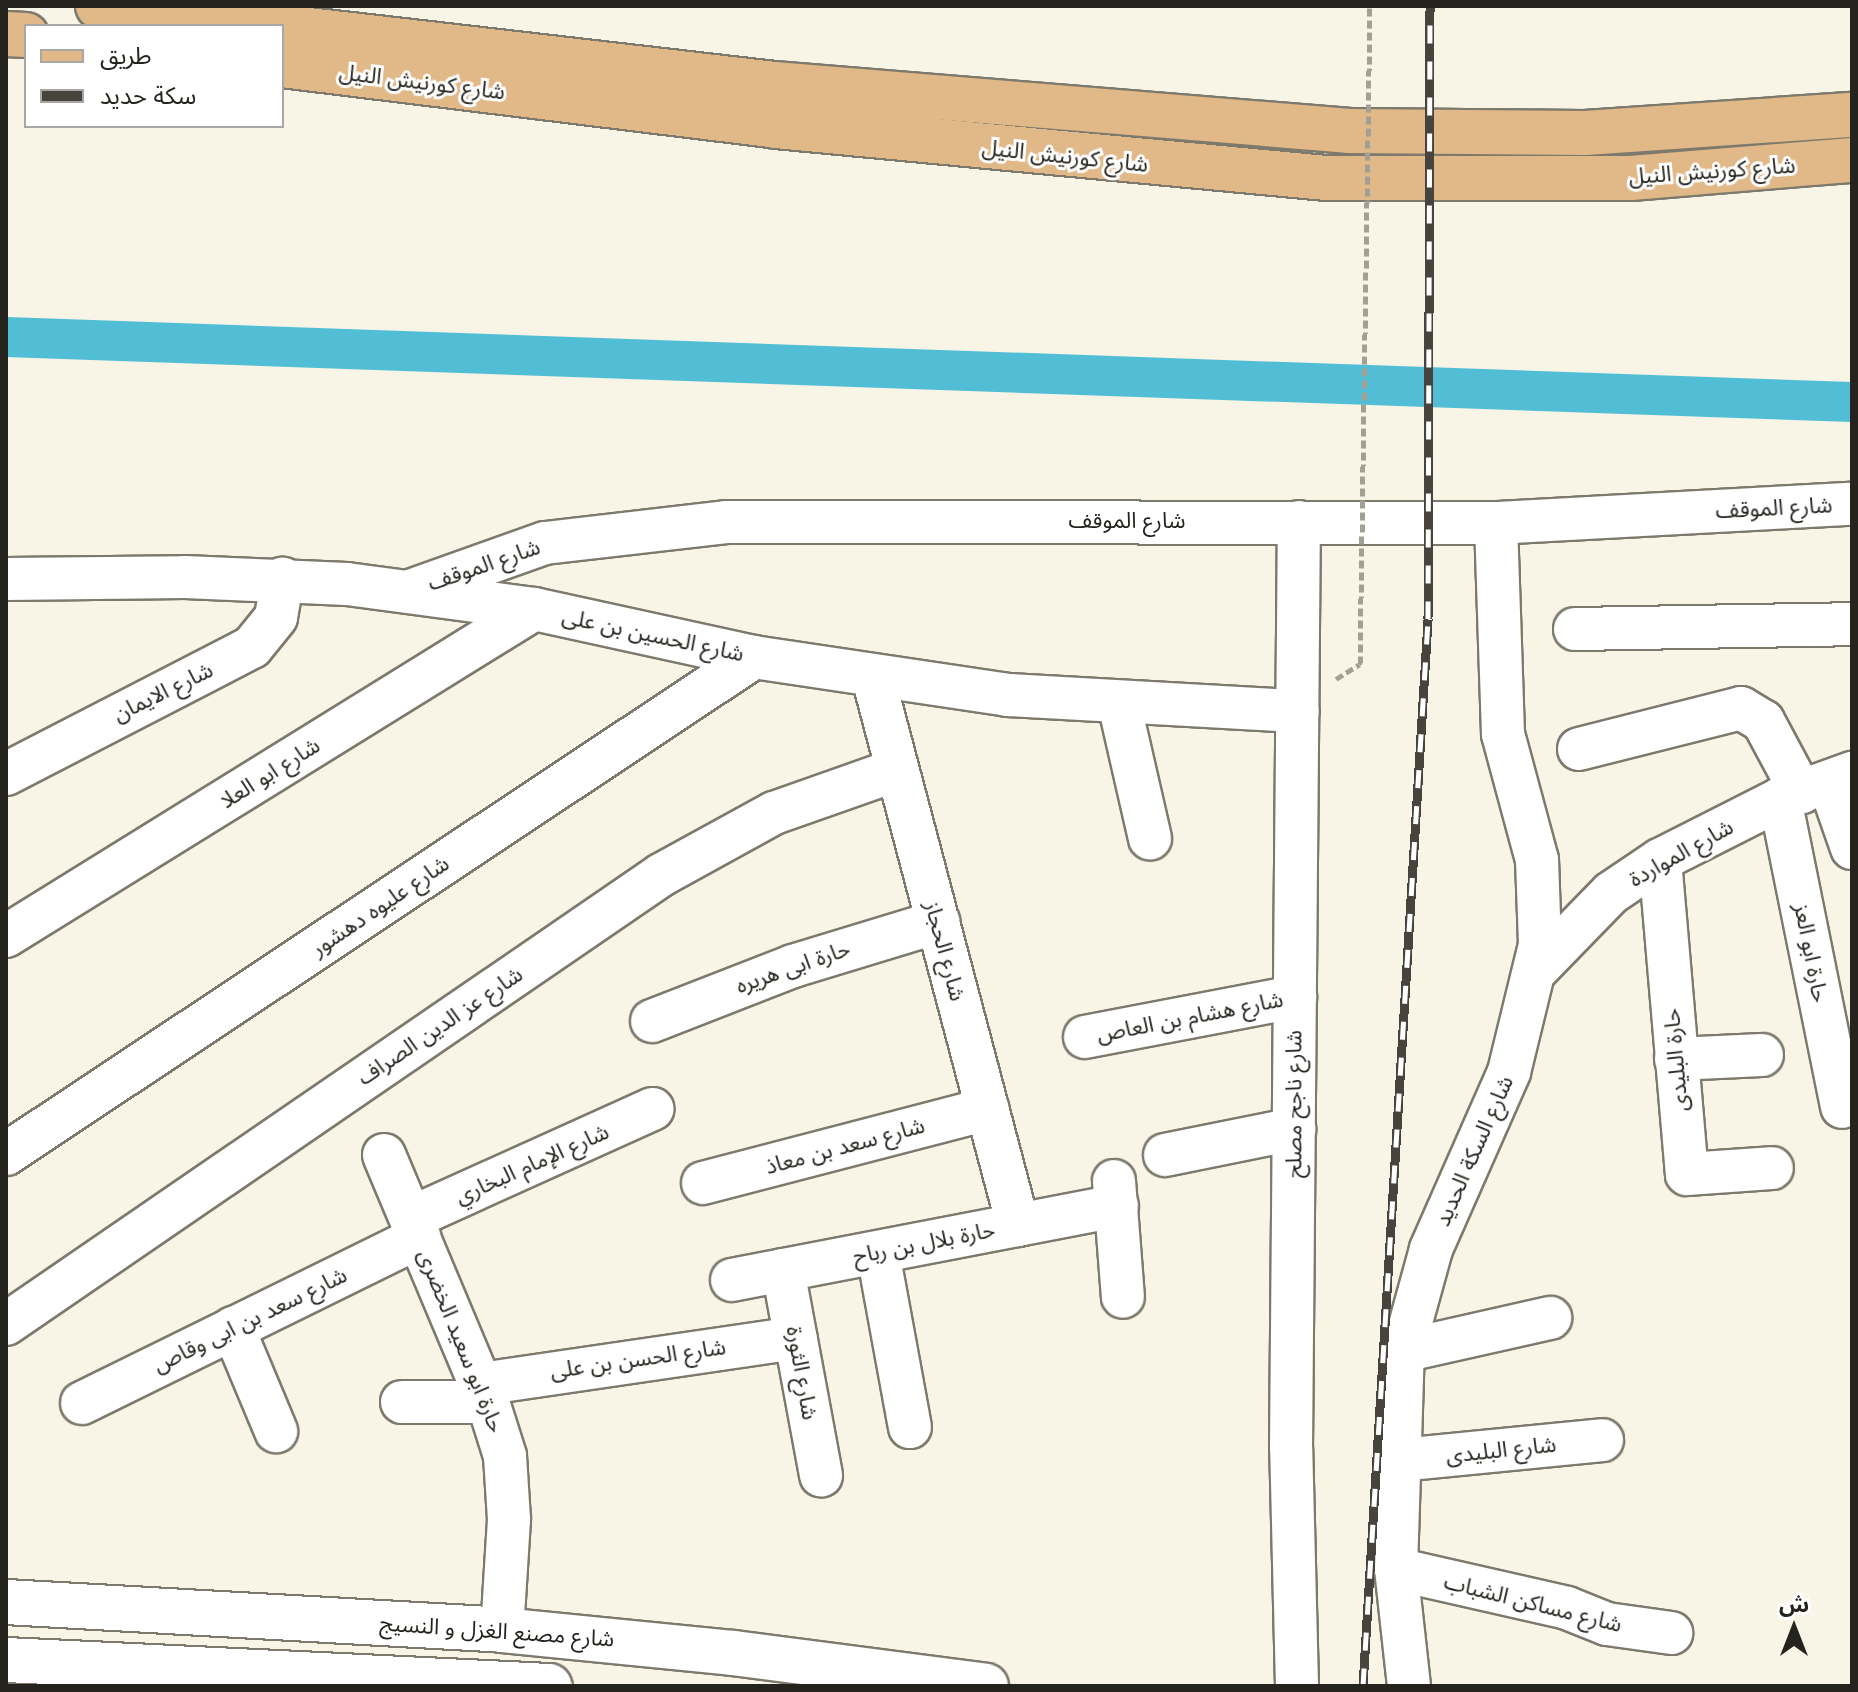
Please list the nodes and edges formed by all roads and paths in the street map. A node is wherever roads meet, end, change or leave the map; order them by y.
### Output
1 (98, 6) edge
2 (1370, 6) edge
3 (256, 24) edge
4 (284, 27) edge
5 (284, 65) edge
6 (1852, 115) edge
7 (1852, 160) edge
8 (1852, 504) edge
9 (1299, 522) junction
10 (1496, 523) junction
11 (6, 579) edge
12 (283, 579) junction
13 (410, 591) junction
14 (534, 609) junction
15 (1852, 624) edge
16 (1575, 629) dead end
17 (754, 657) junction
18 (1360, 664) dead end
19 (873, 677) junction
20 (1119, 703) junction
21 (1298, 711) junction
22 (1579, 749) dead end
23 (896, 770) junction
24 (6, 774) edge
25 (1815, 786) edge
26 (1150, 838) dead end
27 (1852, 848) edge
28 (1660, 860) junction
29 (938, 922) junction
30 (6, 936) edge
31 (1536, 970) junction
32 (1295, 997) junction
33 (652, 1021) dead end
34 (1085, 1037) dead end
35 (1762, 1055) dead end
36 (1676, 1059) junction
37 (1842, 1107) dead end
38 (652, 1109) dead end
39 (988, 1109) junction
40 (1294, 1129) junction
41 (6, 1154) edge
42 (384, 1155) dead end
43 (1165, 1155) dead end
44 (1772, 1168) dead end
45 (703, 1183) dead end
46 (1018, 1225) junction
47 (415, 1228) junction
48 (878, 1253) junction
49 (783, 1270) junction
50 (732, 1280) dead end
51 (1123, 1297) dead end
52 (1550, 1318) dead end
53 (6, 1324) edge
54 (233, 1328) junction
55 (796, 1338) junction
56 (1403, 1351) junction
57 (484, 1393) junction
58 (402, 1402) dead end
59 (82, 1403) dead end
60 (910, 1427) dead end
61 (276, 1431) dead end
62 (1602, 1440) dead end
63 (1399, 1460) junction
64 (821, 1476) dead end
65 (1396, 1569) junction
66 (6, 1602) edge
67 (248, 1615) junction
68 (502, 1630) junction
69 (1671, 1633) dead end
70 (6, 1660) edge
71 (246, 1668) junction
72 (733, 1669) edge
73 (549, 1686) edge
74 (986, 1686) edge
75 (1297, 1686) edge
76 (1409, 1686) edge

1 - 3 main road
2 - 18 path, bridge
4 - 6 main road, شارع كورنيش النيل
5 - 7 main road, شارع كورنيش النيل
8 - 10 street, شارع الموقف
9 - 10 street, شارع الموقف
9 - 13 street, شارع الموقف
9 - 21 street, شارع ناجح مصلح
10 - 31 street, شارع السكة الحديد
11 - 12 street, شارع الحسين بن على
12 - 13 street, شارع الحسين بن على
12 - 24 street, شارع الايمان
13 - 14 street, شارع الحسين بن على
14 - 17 street, شارع الحسين بن على
14 - 30 street, شارع ابو العلا
15 - 16 street
17 - 19 street, شارع الحسين بن على
17 - 41 street, شارع عليوه دهشور
19 - 20 street, شارع الحسين بن على
19 - 23 street, شارع الحجاز
20 - 21 street, شارع الحسين بن على
20 - 26 street
21 - 32 street, شارع ناجح مصلح
22 - 25 street
23 - 29 street, شارع الحجاز
23 - 53 street, شارع عز الدين الصراف
25 - 27 street
25 - 28 street, شارع المواردة
25 - 37 street, حارة ابو العز
28 - 31 street, شارع المواردة
28 - 36 street, حارة البليدى
29 - 33 street, حارة ابى هريره
29 - 39 street, شارع الحجاز
31 - 56 street, شارع السكة الحديد
32 - 34 street, شارع هشام بن العاص
32 - 40 street, شارع ناجح مصلح
35 - 36 street
36 - 44 street, حارة البليدى
38 - 47 street, شارع الإمام البخاري
39 - 45 street, شارع سعد بن معاذ
39 - 46 street, شارع الحجاز
40 - 43 street
40 - 75 street, شارع ناجح مصلح
42 - 47 street, حارة ابو سعيد الخضرى
46 - 48 street, حارة بلال بن رباح
46 - 51 street, حارة بلال بن رباح
47 - 54 street, شارع سعد بن ابى وقاص
47 - 57 street, حارة ابو سعيد الخضرى
48 - 49 street, حارة بلال بن رباح
48 - 60 street
49 - 50 street, حارة بلال بن رباح
49 - 55 street, شارع الثورة
52 - 56 street
54 - 59 street, شارع سعد بن ابى وقاص
54 - 61 street
55 - 57 street, شارع الحسن بن على
55 - 64 street, شارع الثورة
56 - 63 street, شارع السكة الحديد
57 - 58 street, شارع الحسن بن على
57 - 68 street, حارة ابو سعيد الخضرى
62 - 63 street, شارع البليدى
63 - 65 street, شارع السكة الحديد
65 - 69 street, شارع مساكن الشباب
65 - 76 street, شارع السكة الحديد
66 - 67 main road, شارع مصنع الغزل و النسيج
67 - 68 main road, شارع مصنع الغزل و النسيج
67 - 71 main road
68 - 72 main road, شارع مصنع الغزل و النسيج
70 - 71 main road
71 - 73 main road
72 - 74 main road, شارع مصنع الغزل و النسيج

